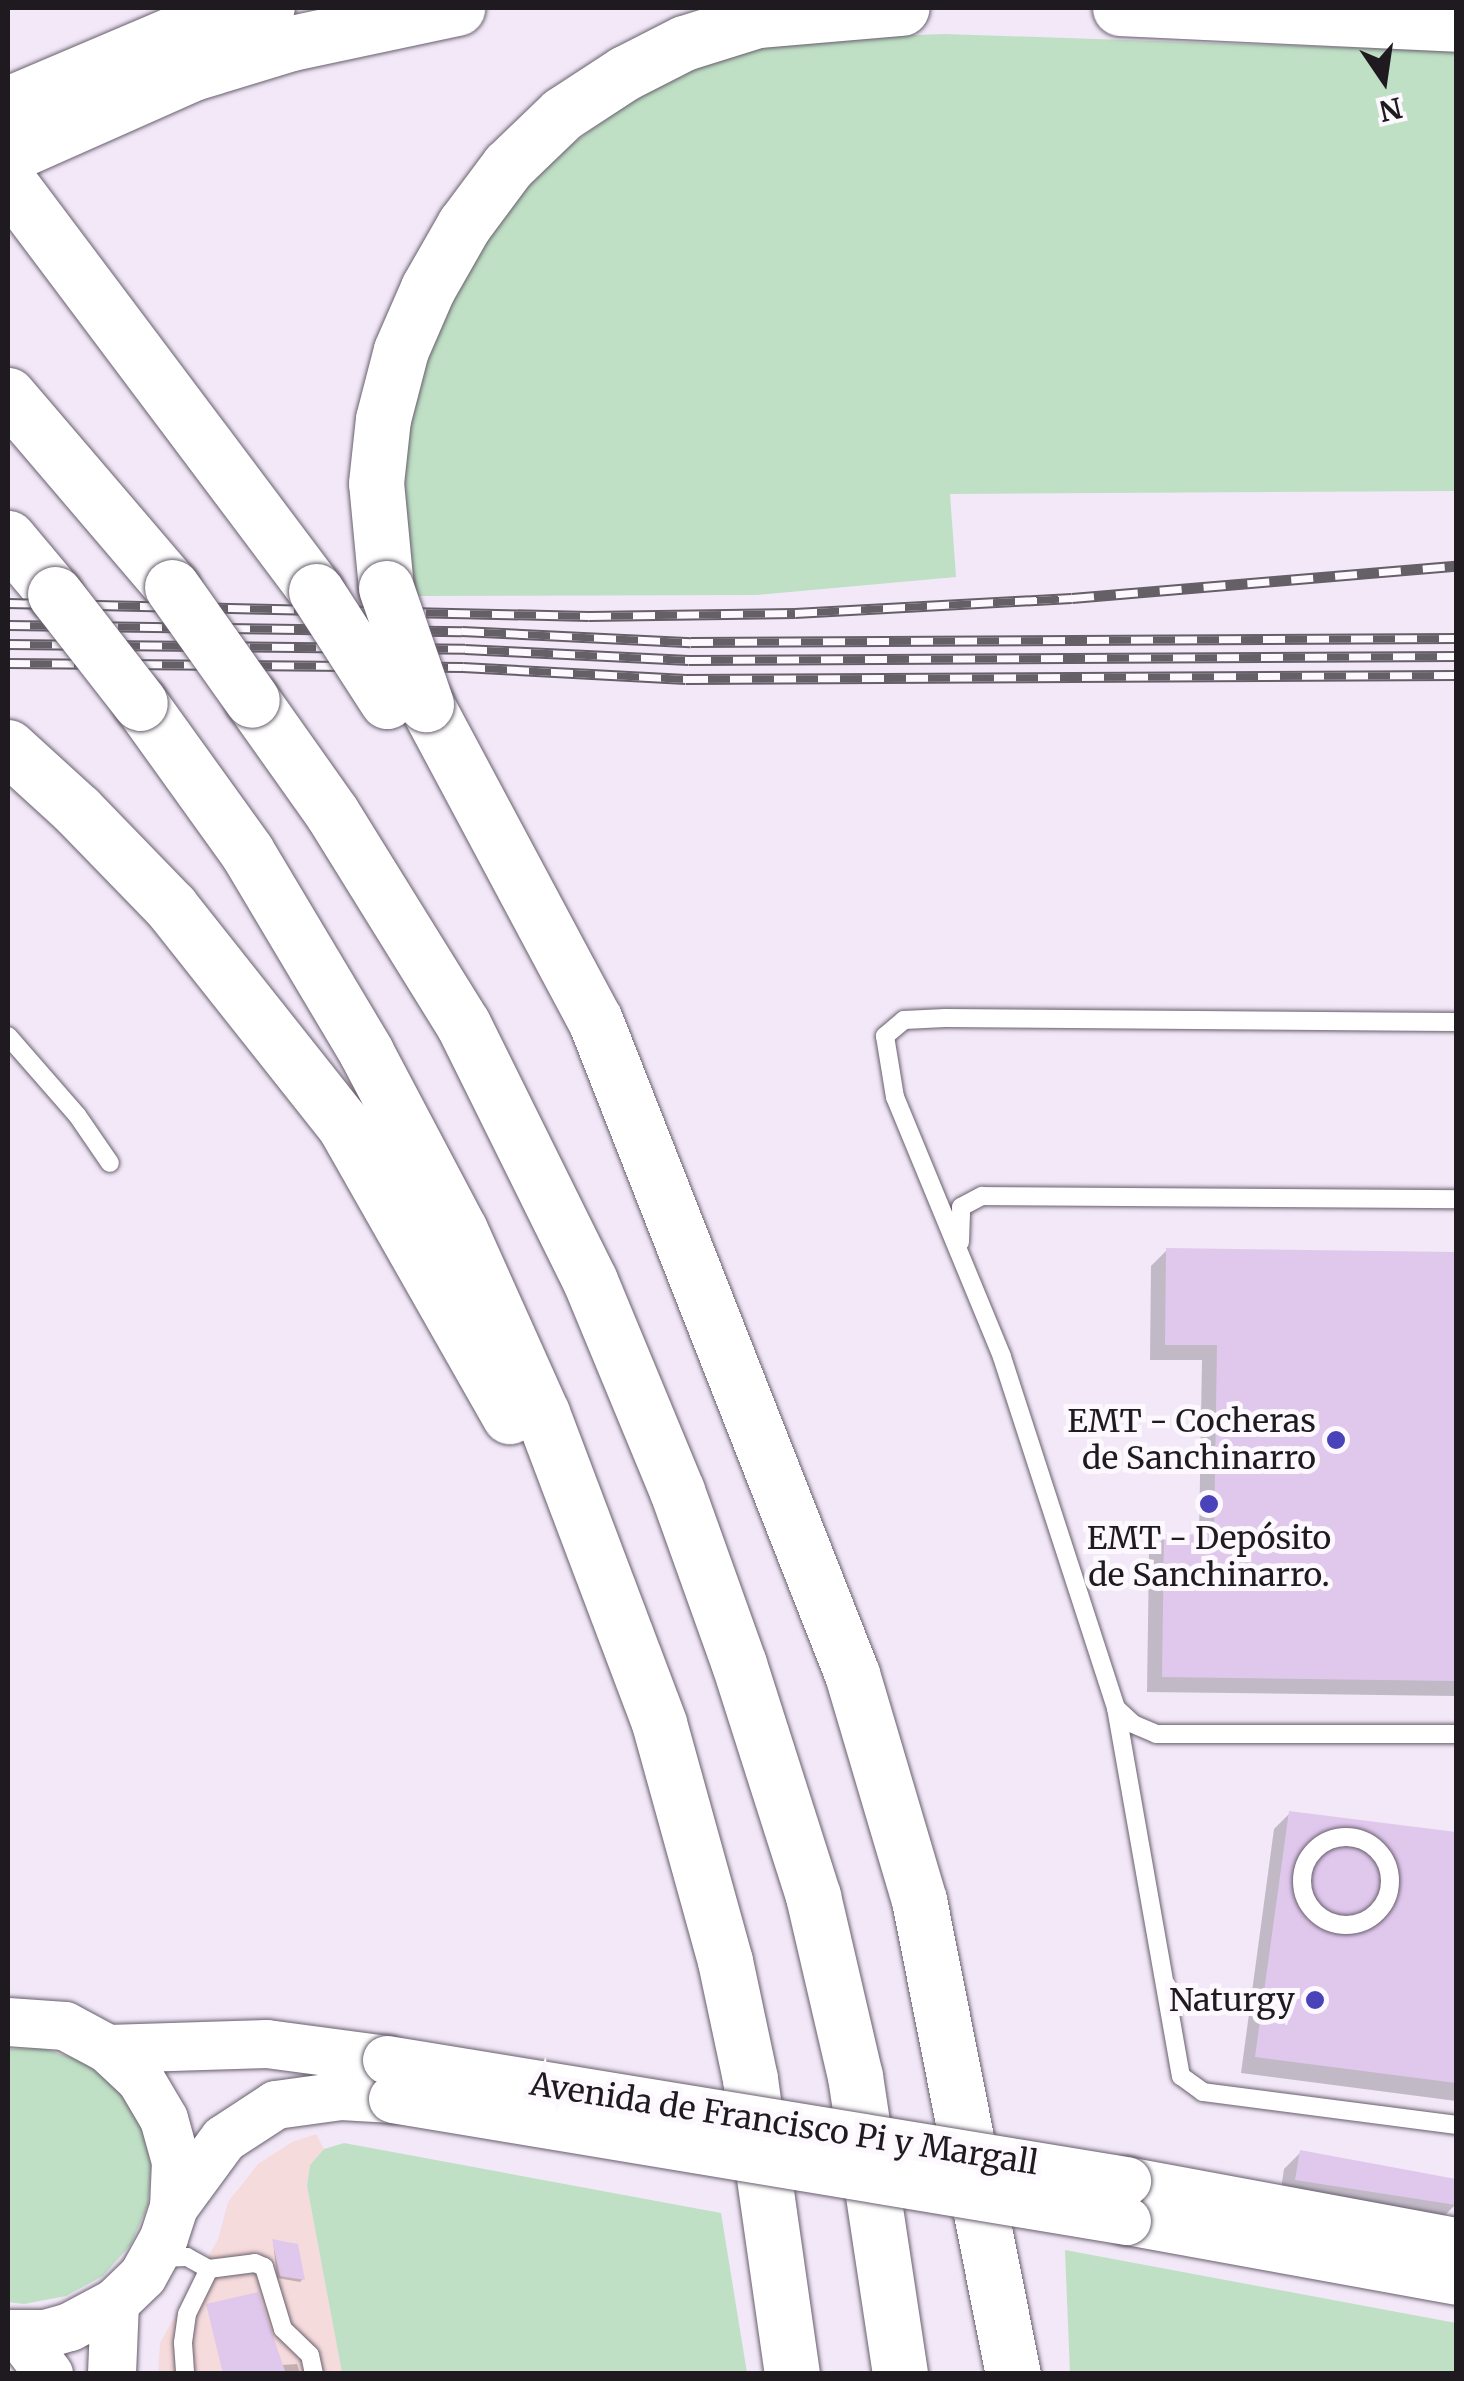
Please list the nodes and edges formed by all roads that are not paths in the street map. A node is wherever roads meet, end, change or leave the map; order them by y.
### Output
1 (267, 8) edge
2 (457, 8) edge
3 (901, 8) edge
4 (1120, 8) edge
5 (1456, 24) edge
6 (12, 147) edge
7 (8, 395) edge
8 (8, 538) edge
9 (406, 702) junction
10 (8, 747) edge
11 (1456, 1022) edge
12 (8, 1036) edge
13 (110, 1163) dead end
14 (1456, 1200) edge
15 (960, 1252) junction
16 (590, 1281) junction
17 (613, 1598) junction
18 (1116, 1708) junction
19 (1456, 1734) edge
20 (1323, 1919) joint
21 (8, 2022) edge
22 (108, 2049) junction
23 (390, 2079) junction
24 (1456, 2125) edge
25 (1127, 2201) junction
26 (174, 2207) junction
27 (1456, 2242) edge
28 (153, 2259) junction
29 (208, 2269) junction
30 (1456, 2281) edge
31 (115, 2303) junction
32 (14, 2335) edge
33 (49, 2374) edge
34 (112, 2374) edge
35 (185, 2374) edge
36 (314, 2374) edge
37 (792, 2374) edge
38 (900, 2374) edge
39 (927, 2374) edge
40 (1013, 2374) edge

1 - 6 highway
2 - 6 highway
3 - 9 highway, bridge
4 - 5 highway
6 - 9 highway, bridge
7 - 16 highway, bridge
8 - 17 highway, bridge
9 - 40 highway
10 - 17 highway
11 - 15 lane
12 - 13 lane
14 - 15 lane
15 - 18 lane
16 - 38 highway
16 - 39 highway
17 - 37 highway
18 - 19 lane
18 - 24 lane
20 - 20 lane
21 - 22 street
22 - 23 street, Avenida de Francisco Pi y Margall
22 - 26 street
23 - 25 street, Avenida de Francisco Pi y Margall, bridge
23 - 26 street, Avenida de Francisco Pi y Margall
25 - 27 street, Avenida de Francisco Pi y Margall
25 - 30 street, Avenida de Francisco Pi y Margall
26 - 28 street
28 - 29 lane
28 - 31 street
29 - 35 lane
29 - 36 lane
31 - 32 street
31 - 34 street
32 - 33 street

